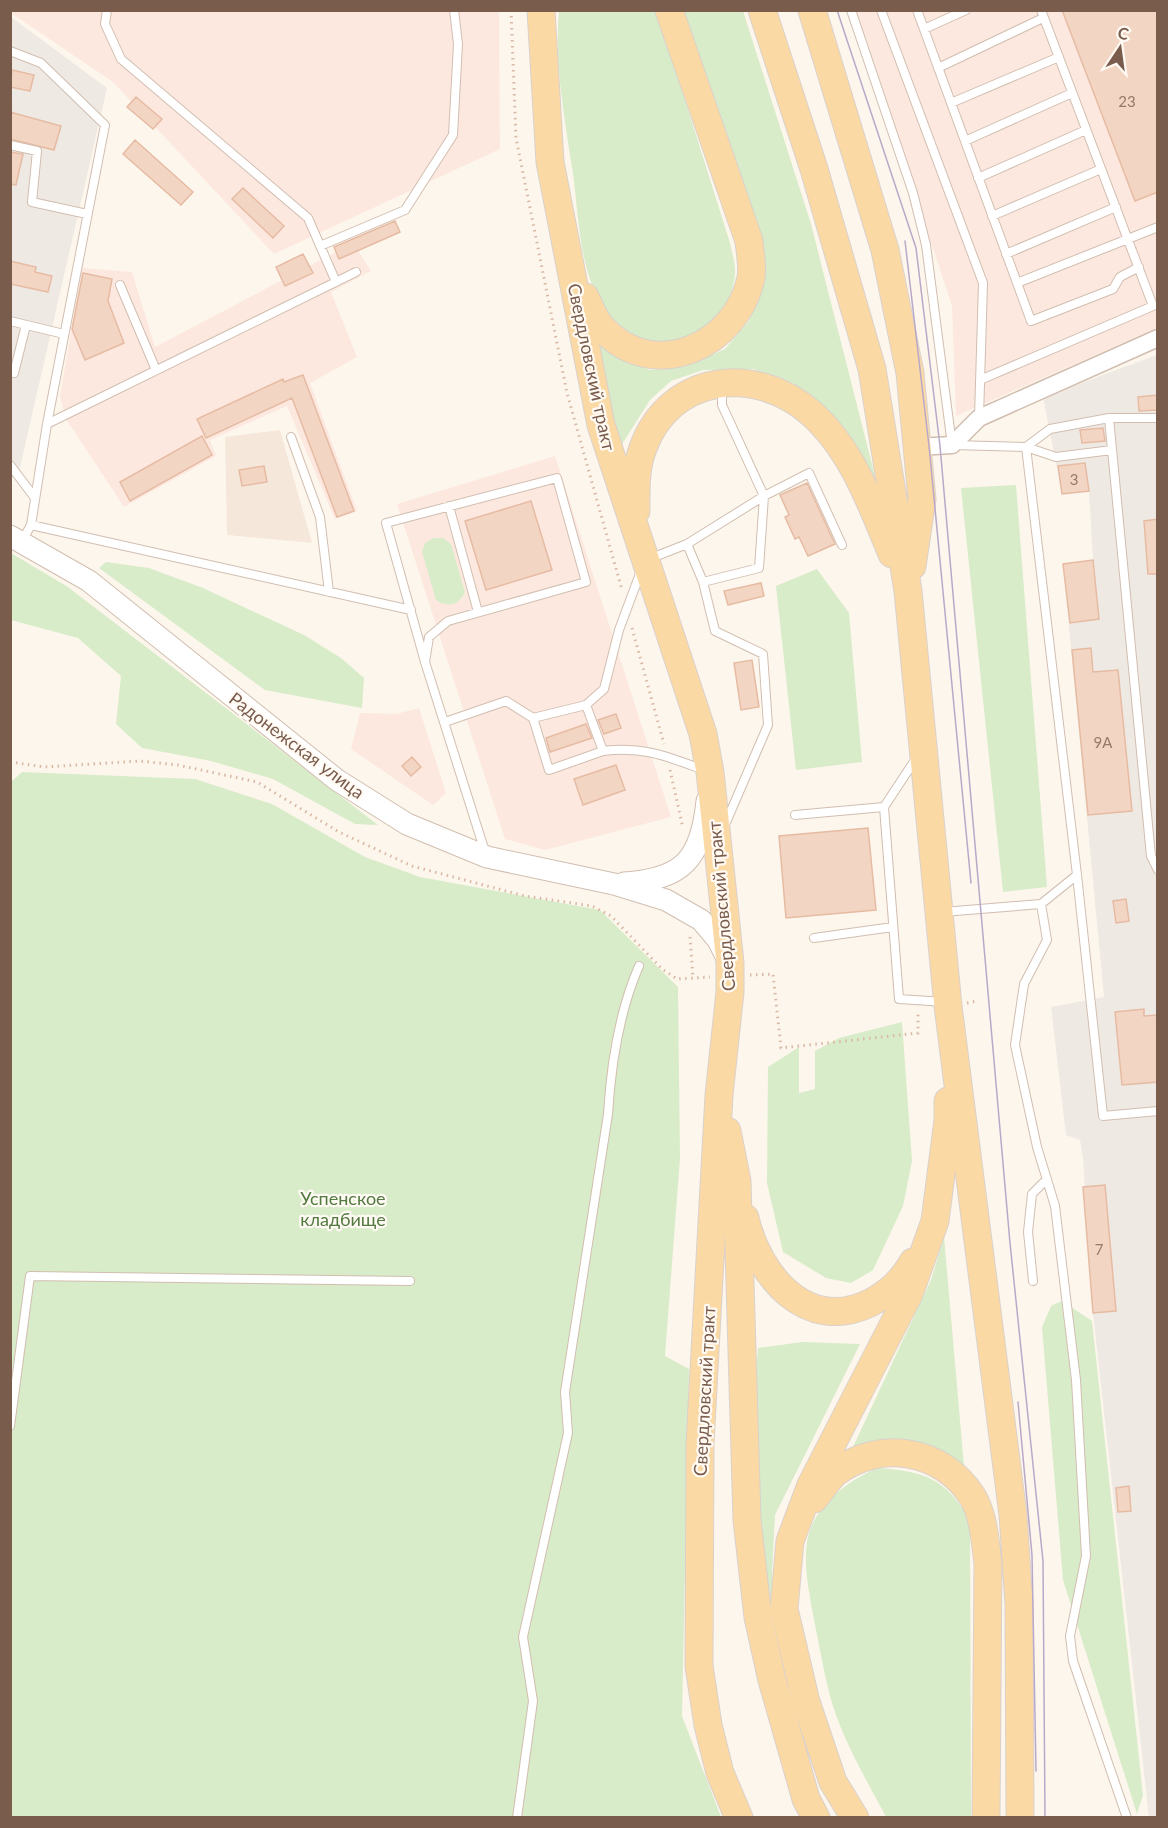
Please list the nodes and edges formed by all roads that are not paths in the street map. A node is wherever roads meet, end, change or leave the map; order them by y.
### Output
1 (107, 10) edge
2 (454, 10) edge
3 (669, 10) edge
4 (762, 10) edge
5 (812, 10) edge
6 (851, 10) edge
7 (881, 10) edge
8 (917, 10) edge
9 (966, 10) edge
10 (1042, 14) edge
11 (542, 15) edge
12 (924, 28) junction
13 (10, 51) edge
14 (1059, 57) junction
15 (938, 68) junction
16 (1072, 93) junction
17 (951, 103) junction
18 (1086, 130) junction
19 (965, 141) junction
20 (10, 145) edge
21 (1101, 169) junction
22 (978, 178) junction
23 (1116, 207) junction
24 (87, 214) junction
25 (992, 216) junction
26 (1158, 227) edge
27 (1128, 238) junction
28 (320, 246) junction
29 (1006, 254) junction
30 (1139, 267) junction
31 (356, 272) dead end
32 (573, 275) junction
33 (336, 282) junction
34 (1017, 283) junction
35 (120, 285) dead end
36 (1156, 305) edge
37 (10, 321) edge
38 (26, 325) junction
39 (64, 334) junction
40 (1158, 338) edge
41 (156, 370) junction
42 (14, 373) dead end
43 (980, 380) junction
44 (722, 381) junction
45 (979, 418) junction
46 (1109, 418) junction
47 (1158, 418) edge
48 (47, 423) junction
49 (291, 437) dead end
50 (952, 445) junction
51 (917, 447) junction
52 (1026, 447) junction
53 (1112, 450) junction
54 (10, 465) edge
55 (764, 496) junction
56 (35, 498) junction
57 (449, 506) junction
58 (21, 534) edge
59 (687, 544) junction
60 (842, 545) dead end
61 (641, 549) junction
62 (703, 582) junction
63 (908, 591) junction
64 (329, 592) junction
65 (411, 610) junction
66 (478, 612) junction
67 (425, 662) junction
68 (586, 705) junction
69 (533, 718) junction
70 (445, 722) junction
71 (924, 747) junction
72 (603, 752) junction
73 (710, 772) junction
74 (884, 807) junction
75 (795, 815) dead end
76 (717, 843) junction
77 (487, 857) junction
78 (1158, 870) edge
79 (1077, 875) junction
80 (614, 884) junction
81 (1041, 904) junction
82 (939, 912) junction
83 (893, 927) junction
84 (814, 938) dead end
85 (639, 966) dead end
86 (730, 970) junction
87 (948, 1004) junction
88 (719, 1095) junction
89 (1158, 1110) edge
90 (1047, 1179) junction
91 (737, 1181) junction
92 (935, 1221) junction
93 (410, 1281) dead end
94 (1033, 1281) dead end
95 (10, 1426) edge
96 (790, 1541) junction
97 (518, 1818) edge
98 (739, 1818) edge
99 (816, 1818) edge
100 (855, 1818) edge
101 (987, 1818) edge
102 (1020, 1818) edge
103 (1127, 1818) edge

1 - 28 lane
2 - 28 lane
3 - 32 main road
4 - 63 main road
5 - 51 main road
6 - 50 lane
7 - 43 lane
8 - 12 lane
9 - 12 lane
10 - 14 lane
10 - 15 lane
11 - 32 main road, Свердловский тракт
12 - 15 lane
13 - 24 lane
14 - 16 lane
14 - 17 lane
15 - 17 lane
16 - 18 lane
16 - 19 lane
17 - 19 lane
18 - 21 lane
18 - 22 lane
19 - 22 lane
20 - 24 lane
21 - 23 lane
21 - 25 lane
22 - 25 lane
23 - 27 lane
23 - 29 lane
24 - 39 lane
25 - 29 lane
26 - 27 lane
27 - 30 lane
27 - 34 lane
28 - 33 lane
29 - 34 lane
30 - 34 lane
30 - 36 lane
31 - 33 lane
32 - 61 main road, Свердловский тракт
33 - 41 lane
35 - 41 lane
36 - 43 lane
37 - 38 lane
38 - 39 lane
38 - 42 lane
39 - 48 lane
40 - 45 street
41 - 48 lane
43 - 45 lane
44 - 55 lane
44 - 61 main road
44 - 63 main road
45 - 50 street
46 - 47 lane
46 - 52 lane
46 - 53 lane
48 - 56 lane
49 - 64 lane
50 - 51 street
50 - 52 lane
51 - 63 main road
52 - 53 lane
52 - 79 lane
53 - 78 lane
54 - 56 lane
55 - 59 lane
55 - 60 lane
55 - 62 lane
56 - 58 lane
57 - 65 lane
57 - 66 lane
57 - 66 lane
58 - 64 lane
58 - 77 street, Радонежская улица
59 - 61 lane
59 - 62 lane
61 - 68 lane
61 - 73 main road, Свердловский тракт
62 - 76 lane
63 - 71 main road
64 - 65 lane
65 - 67 lane
66 - 67 lane
67 - 70 lane
68 - 69 lane
68 - 72 lane
69 - 70 lane
69 - 72 lane
70 - 77 lane
71 - 74 lane
71 - 82 main road
72 - 73 lane
73 - 76 main road, Свердловский тракт
73 - 80 street
74 - 75 lane
74 - 83 lane
76 - 86 main road, Свердловский тракт
77 - 80 street, Радонежская улица
79 - 81 lane
79 - 89 lane
80 - 86 street, Радонежская улица
81 - 82 lane
81 - 90 lane
82 - 87 main road
83 - 84 lane
83 - 87 lane
85 - 97 lane
86 - 88 main road, Свердловский тракт
87 - 92 main road
87 - 102 main road
88 - 91 main road
88 - 98 main road, Свердловский тракт
90 - 94 lane
90 - 103 lane
91 - 92 main road
91 - 99 main road
92 - 96 main road
93 - 95 lane
96 - 100 main road
96 - 101 main road

